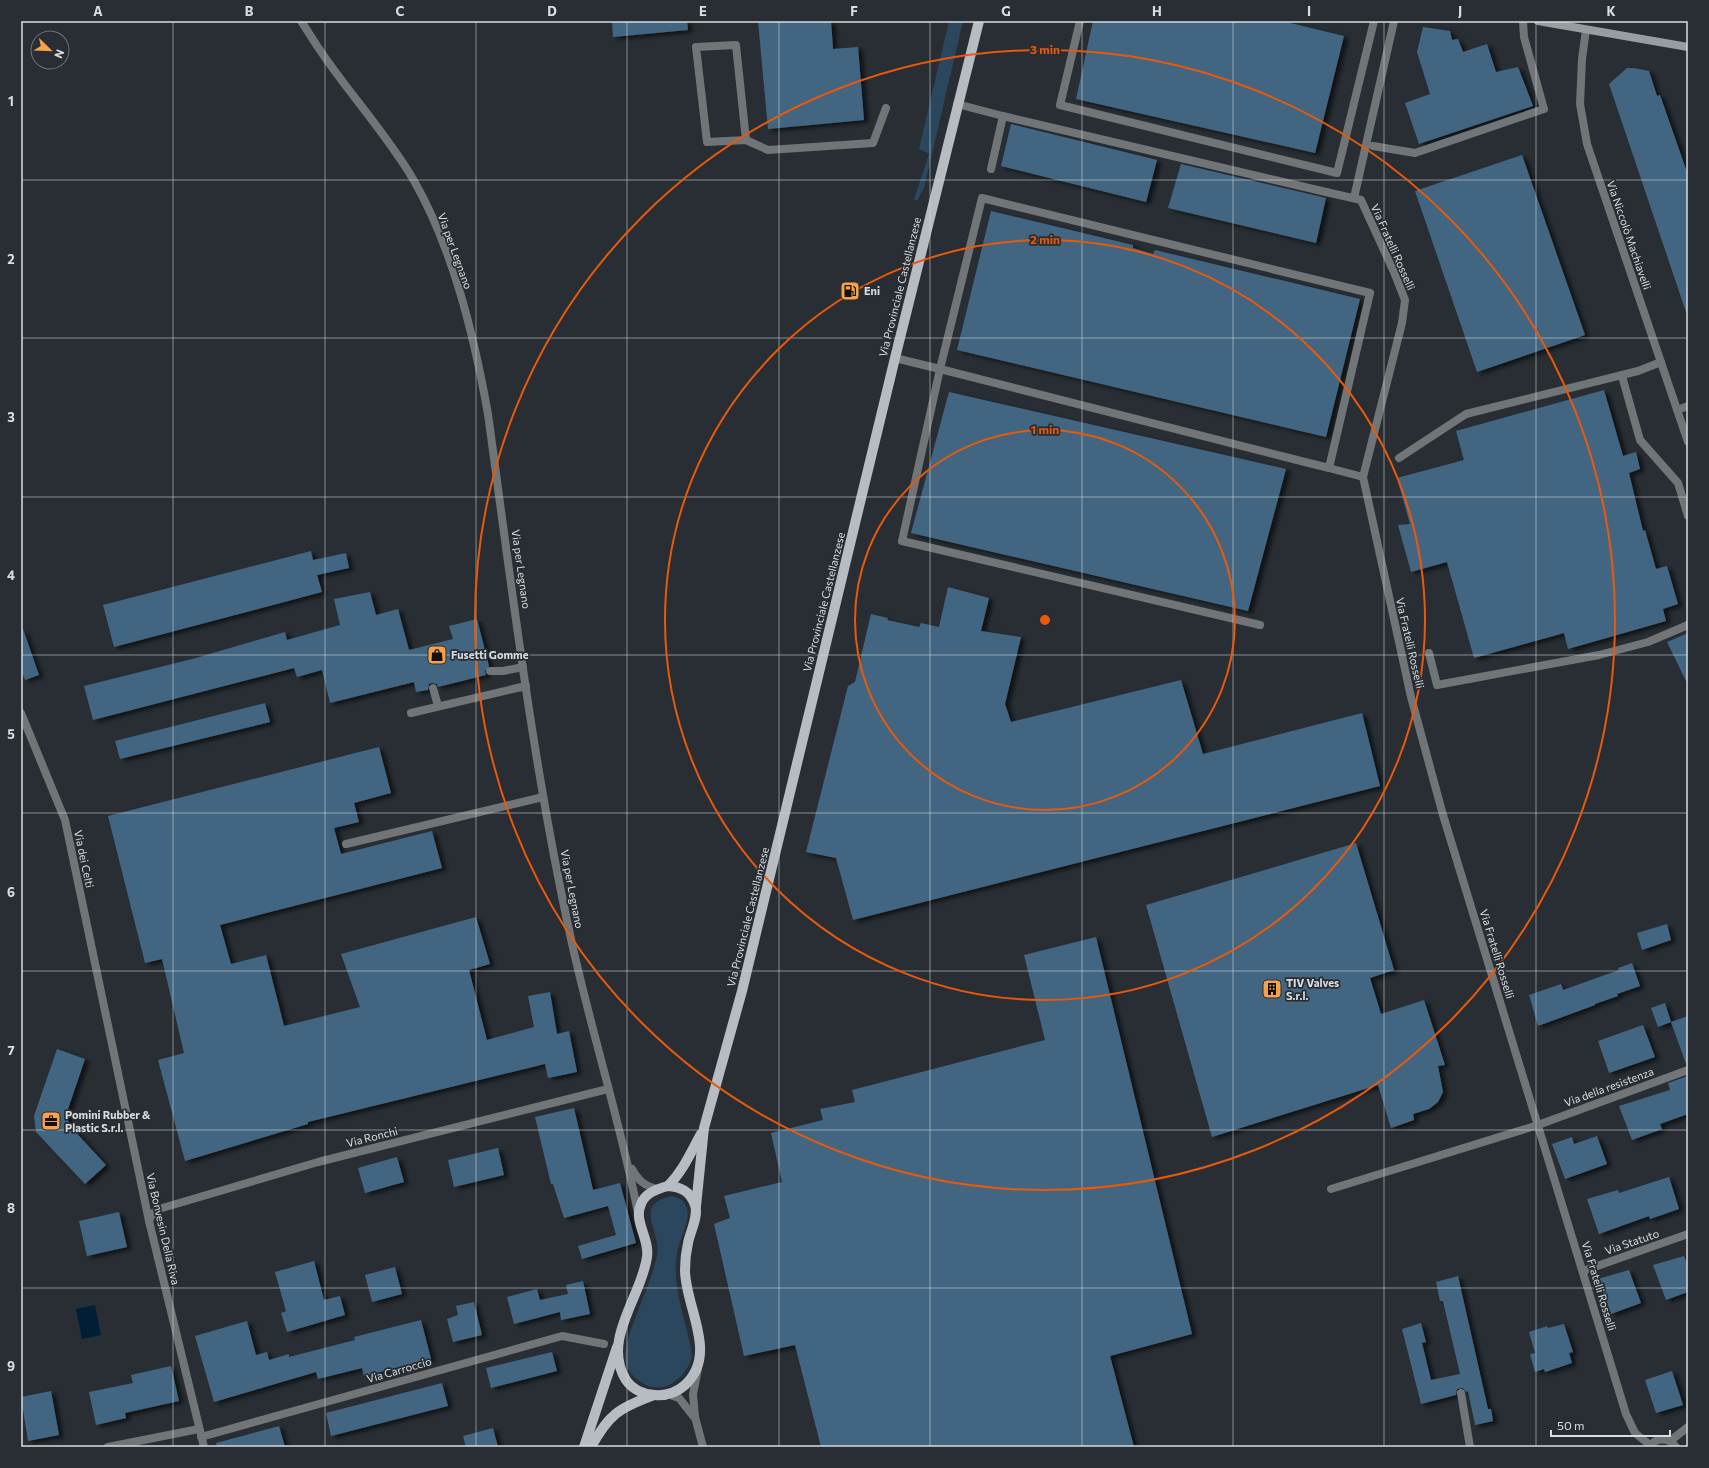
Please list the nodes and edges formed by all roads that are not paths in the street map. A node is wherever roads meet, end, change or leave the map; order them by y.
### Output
1 (301, 21) edge
2 (979, 21) edge
3 (1080, 21) edge
4 (1374, 21) edge
5 (1394, 21) edge
6 (1523, 21) edge
7 (1538, 21) edge
8 (1586, 30) junction
9 (1688, 47) edge
10 (957, 104) junction
11 (886, 108) dead end
12 (1003, 116) junction
13 (746, 140) junction
14 (1373, 146) dead end
15 (991, 169) dead end
16 (1354, 198) junction
17 (895, 358) junction
18 (1661, 362) junction
19 (940, 369) junction
20 (1622, 376) junction
21 (1688, 406) edge
22 (1677, 410) junction
23 (1688, 442) edge
24 (1399, 458) dead end
25 (1329, 468) junction
26 (1363, 477) junction
27 (1688, 516) edge
28 (1260, 625) dead end
29 (1688, 625) edge
30 (1429, 654) dead end
31 (524, 667) junction
32 (490, 671) dead end
33 (526, 686) junction
34 (433, 688) dead end
35 (438, 706) junction
36 (21, 713) edge
37 (411, 713) dead end
38 (543, 797) junction
39 (346, 844) dead end
40 (106, 1016) joint
41 (1688, 1070) edge
42 (608, 1090) junction
43 (1538, 1125) junction
44 (704, 1128) junction
45 (627, 1159) junction
46 (662, 1187) junction
47 (1331, 1189) dead end
48 (696, 1206) junction
49 (639, 1216) junction
50 (149, 1221) junction
51 (1688, 1234) edge
52 (1583, 1271) junction
53 (604, 1344) dead end
54 (618, 1344) junction
55 (698, 1368) junction
56 (1461, 1393) dead end
57 (667, 1394) junction
58 (654, 1395) junction
59 (695, 1418) junction
60 (1688, 1427) edge
61 (200, 1433) junction
62 (1673, 1444) edge
63 (1650, 1446) edge
64 (108, 1447) edge
65 (204, 1447) edge
66 (584, 1447) edge
67 (591, 1447) edge
68 (703, 1447) edge
69 (1470, 1447) edge

1 - 31 street, Via per Legnano
2 - 10 main road, Via Provinciale Castellanzese
3 - 4 street
5 - 16 street
6 - 14 street
7 - 8 main road
8 - 9 main road
8 - 18 street, Via Niccolò Machiavelli
10 - 12 street
10 - 17 main road, Via Provinciale Castellanzese
11 - 13 street
12 - 15 street
12 - 16 street
13 - 13 street
16 - 26 street, Via Fratelli Rosselli
17 - 19 street
17 - 44 main road, Via Provinciale Castellanzese
18 - 20 street
18 - 22 street, Via Niccolò Machiavelli
19 - 25 street
19 - 25 street
19 - 28 street
20 - 24 street
20 - 27 street
21 - 22 street
22 - 23 street, Via Niccolò Machiavelli
25 - 26 street
26 - 43 street, Via Fratelli Rosselli
29 - 30 street
31 - 32 street
31 - 33 street, Via per Legnano
33 - 35 street
33 - 38 street, Via per Legnano
34 - 35 street
35 - 37 street
36 - 40 street, Via dei Celti
38 - 39 street
38 - 42 street, Via per Legnano
40 - 50 street, Via Bonvesin Della Riva
41 - 43 street, Via della resistenza
42 - 45 street, Via per Legnano
42 - 50 street, Via Ronchi
43 - 47 street
43 - 52 street, Via Fratelli Rosselli
44 - 46 main road, Via Provinciale Castellanzese
44 - 48 main road, Via Provinciale Castellanzese
45 - 46 street, Via per Legnano
45 - 49 street, Via per Legnano
46 - 48 main road
46 - 49 main road, Via Provinciale Castellanzese
48 - 55 main road, Via Provinciale Castellanzese
49 - 54 main road
50 - 61 street, Via Bonvesin Della Riva
51 - 52 street, Via Statuto
52 - 63 street, Via Fratelli Rosselli
53 - 61 street, Via Carroccio
54 - 58 main road
54 - 66 main road
55 - 57 main road
55 - 59 street
56 - 69 street
57 - 58 main road
57 - 59 street
58 - 67 main road
59 - 68 street
60 - 62 street
61 - 64 street, Via Carroccio
61 - 65 street, Via Bonvesin Della Riva
62 - 63 street

